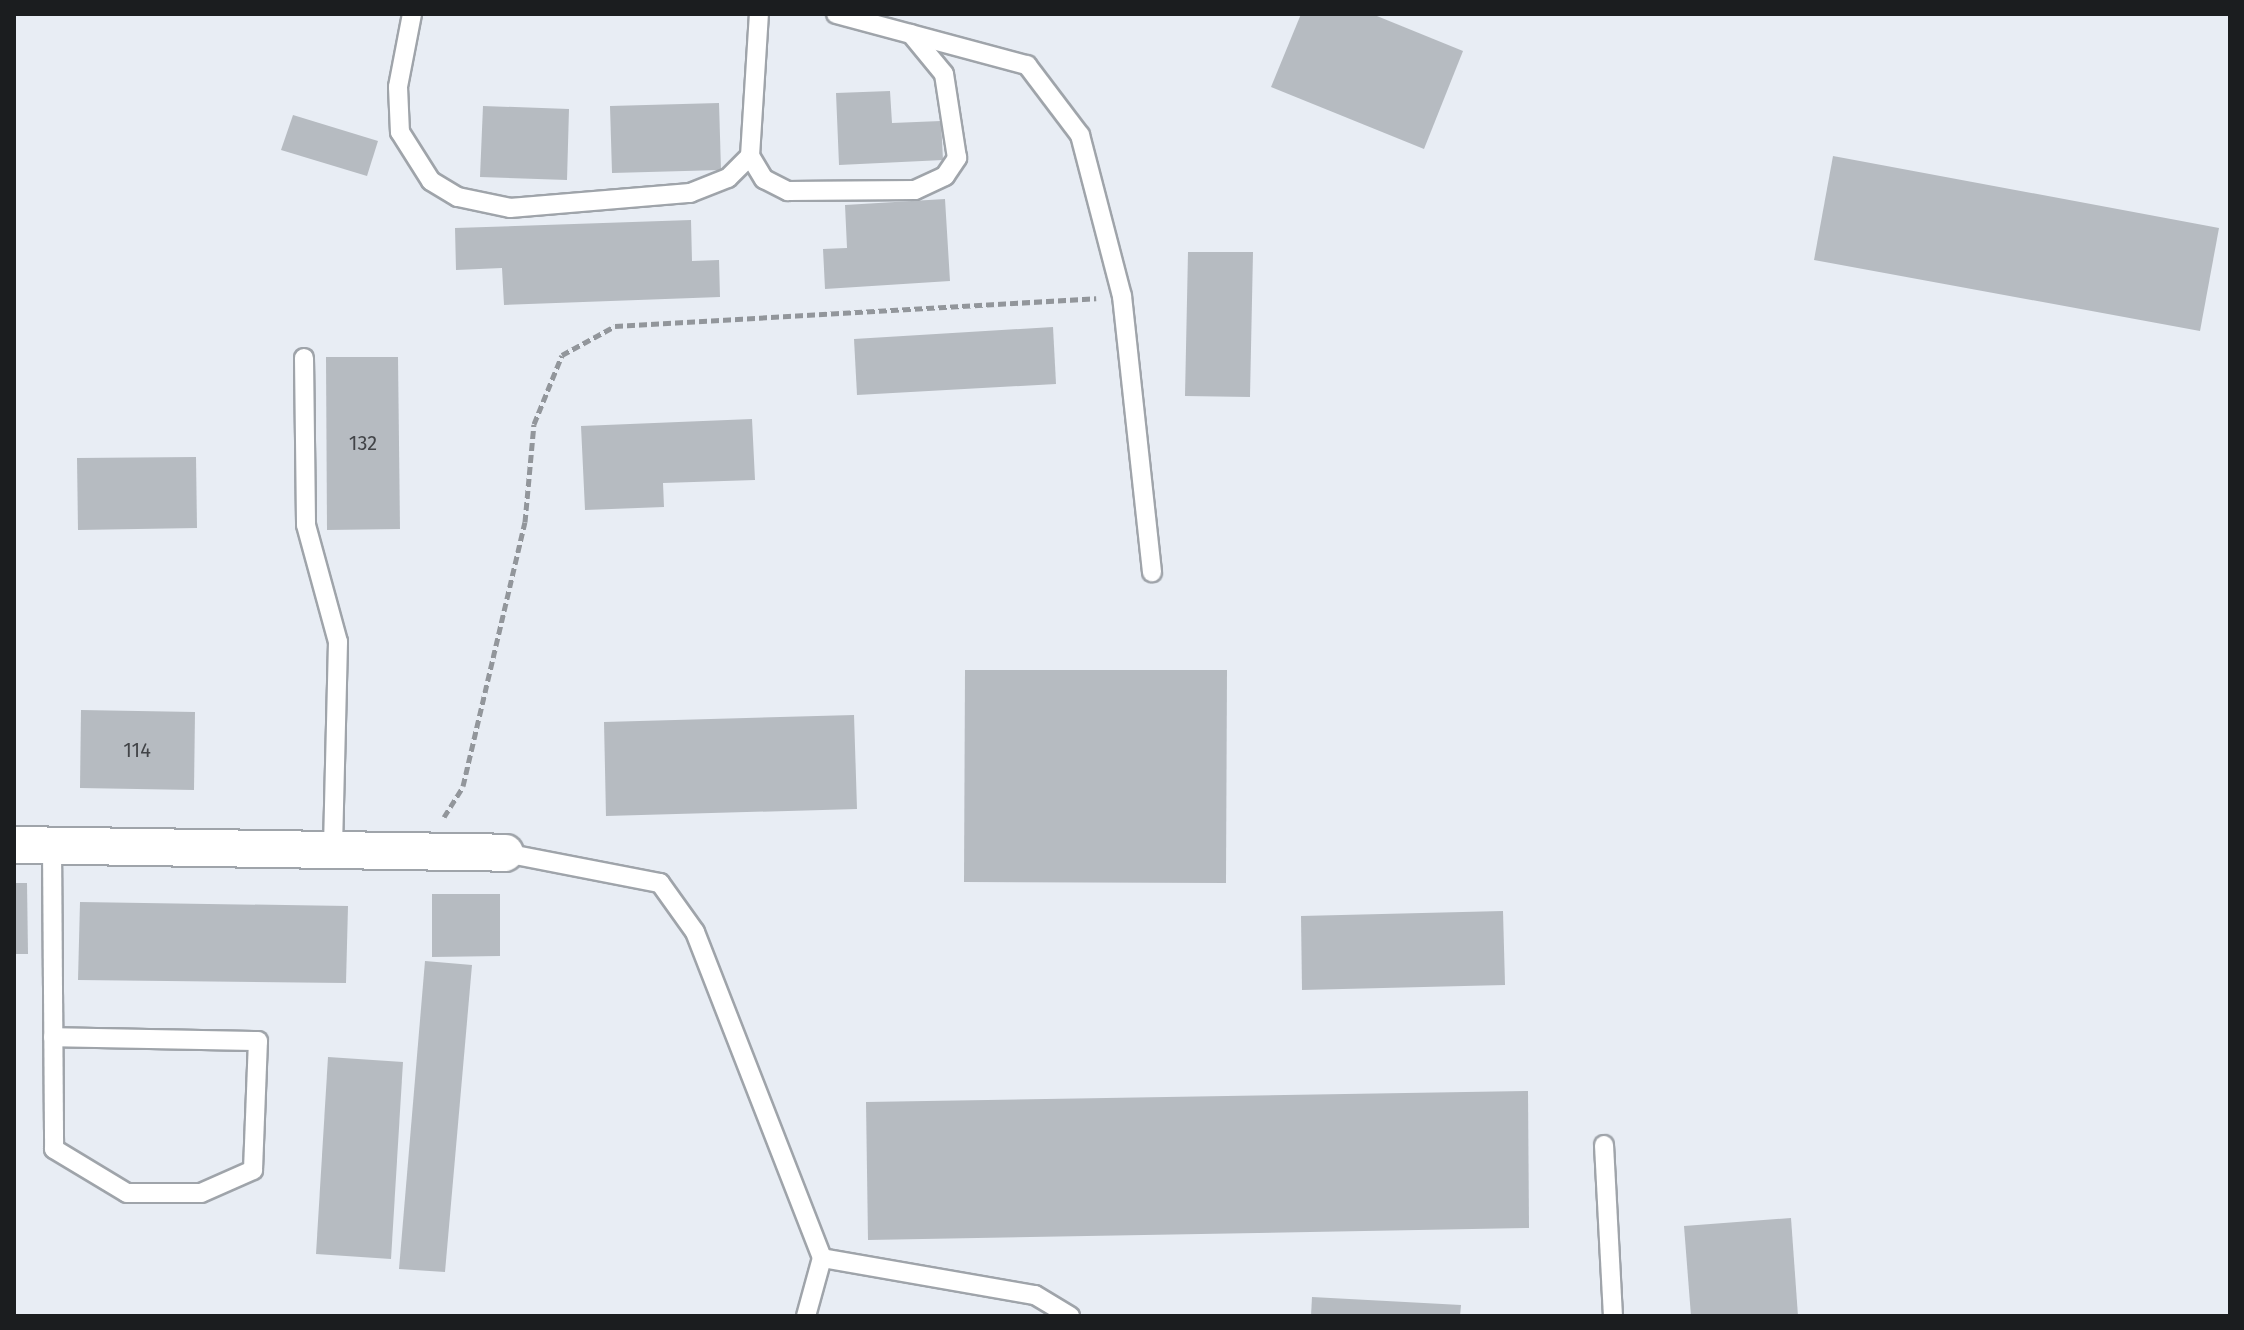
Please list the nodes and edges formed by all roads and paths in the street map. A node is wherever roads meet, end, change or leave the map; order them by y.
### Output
1 (412, 14) edge
2 (759, 14) edge
3 (836, 14) edge
4 (911, 34) junction
5 (750, 156) junction
6 (1122, 296) junction
7 (304, 358) dead end
8 (1152, 572) dead end
9 (14, 845) edge
10 (52, 846) junction
11 (333, 851) junction
12 (423, 852) junction
13 (505, 853) joint
14 (53, 1037) junction
15 (1604, 1145) dead end
16 (822, 1258) junction
17 (806, 1316) edge
18 (1070, 1316) edge
19 (1613, 1316) edge

1 - 5 lane
2 - 5 lane
3 - 4 lane
4 - 5 lane
4 - 6 lane
6 - 8 lane
6 - 12 path
7 - 11 lane
9 - 10 street
10 - 11 street
10 - 14 lane
11 - 12 street
12 - 13 street
13 - 16 lane
14 - 14 lane
15 - 19 lane
16 - 17 lane
16 - 18 lane

